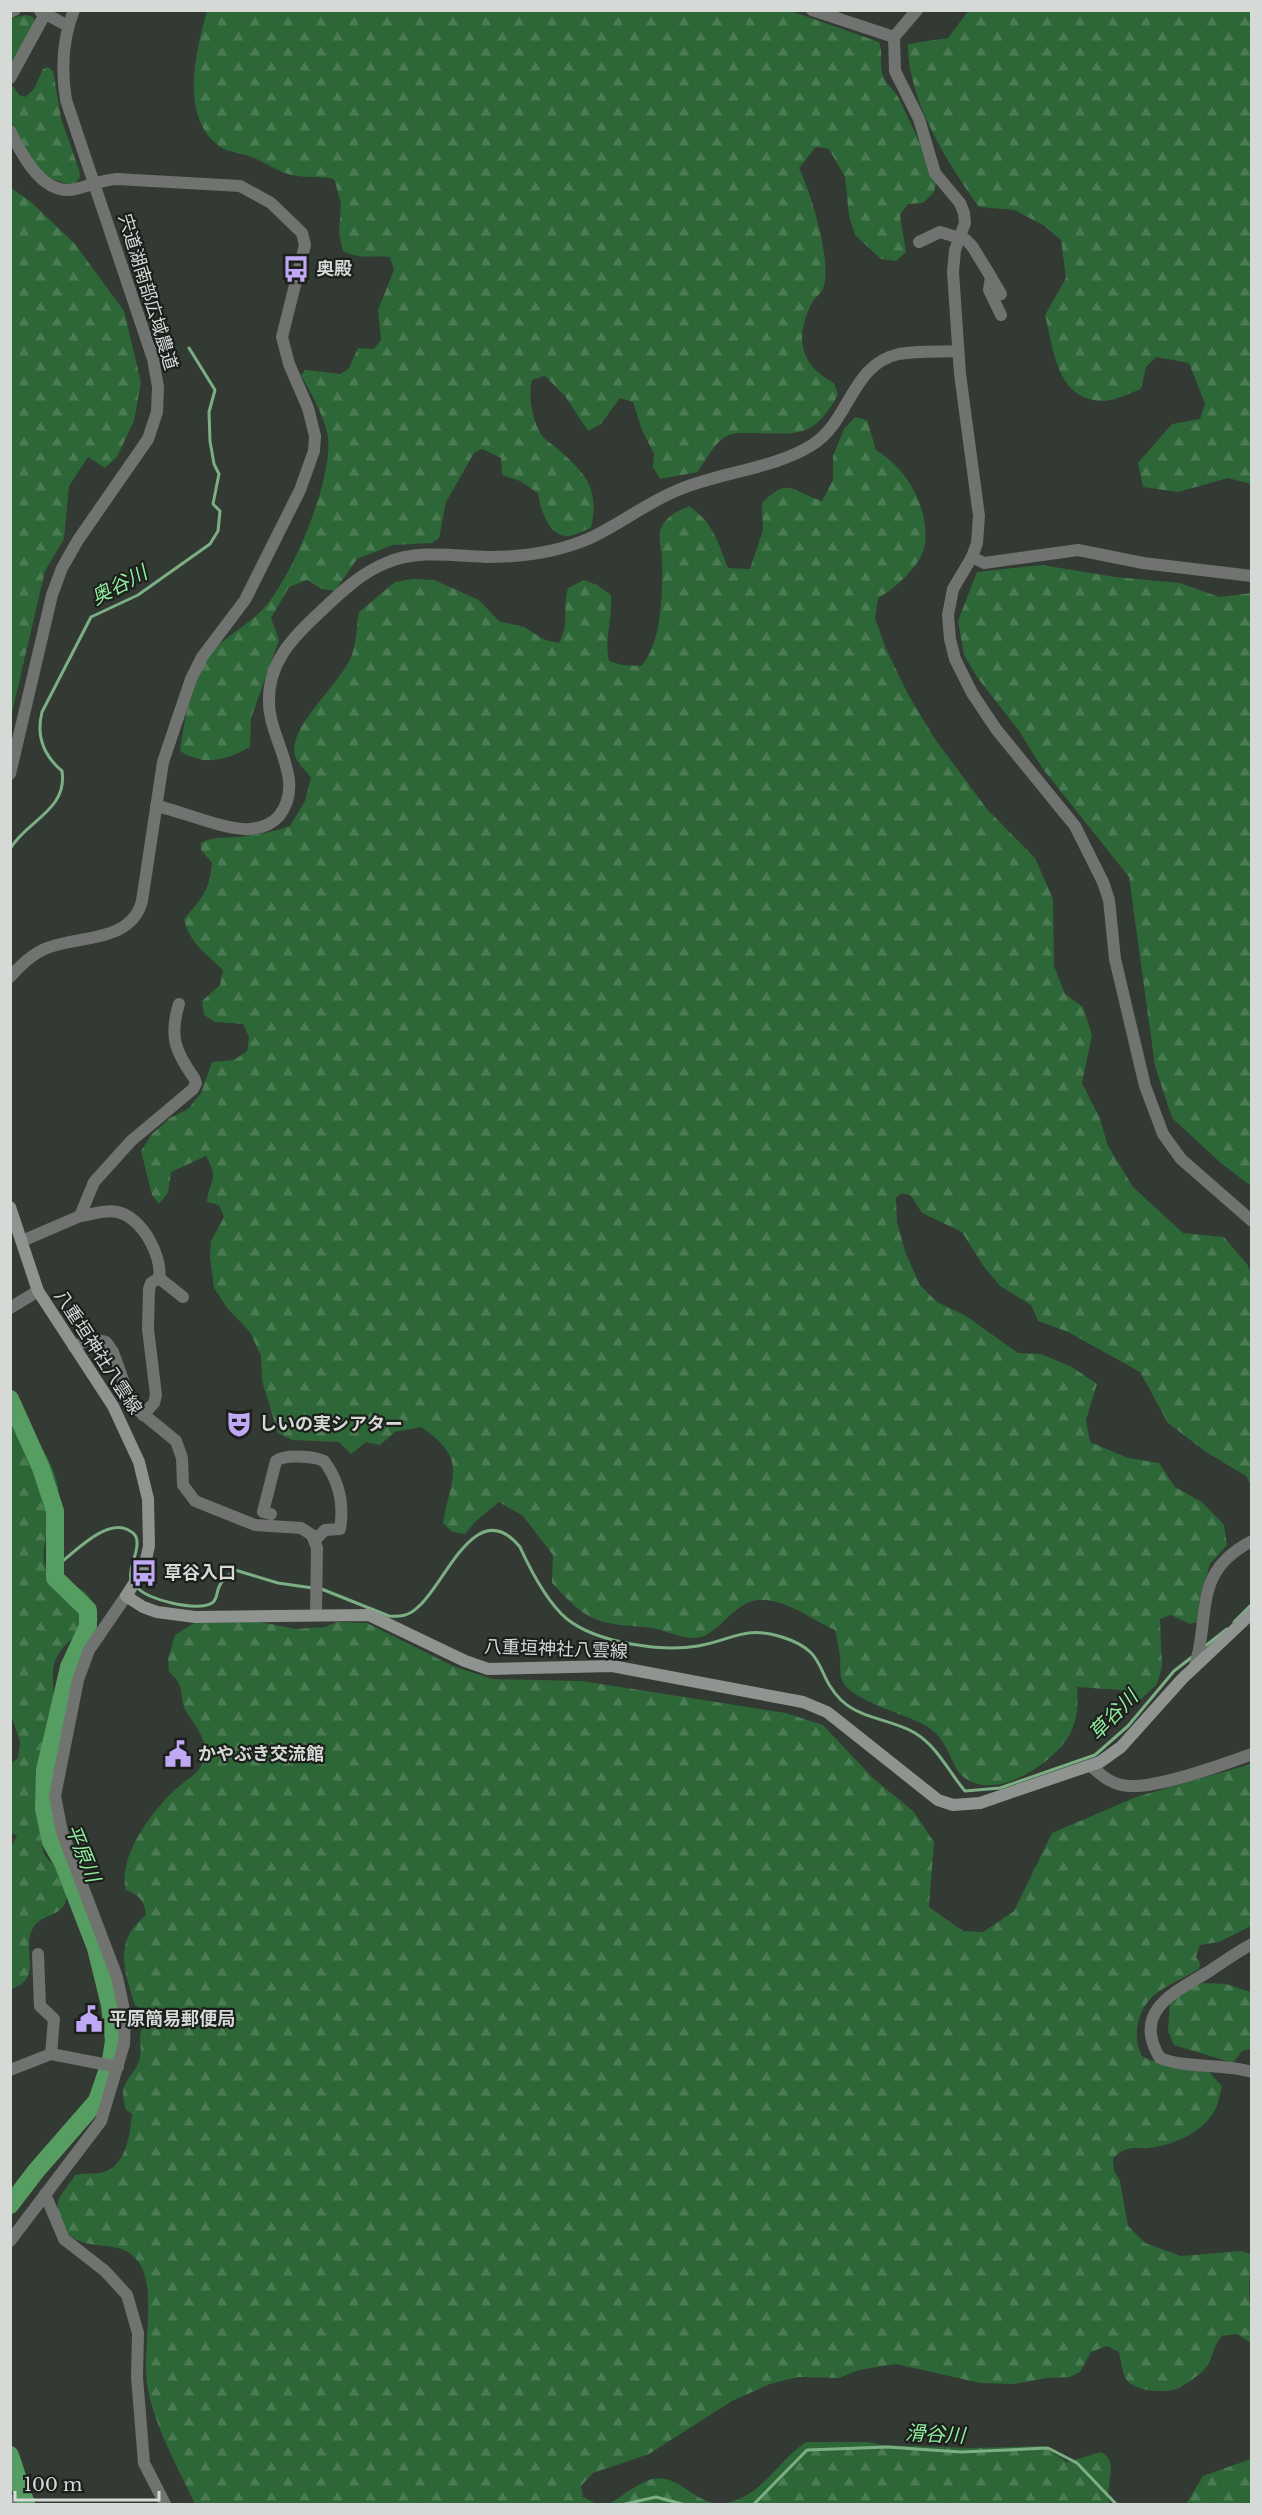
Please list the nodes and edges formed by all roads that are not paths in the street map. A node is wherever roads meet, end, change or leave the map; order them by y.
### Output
1 (15, 10) edge
2 (74, 10) edge
3 (812, 10) edge
4 (917, 10) edge
5 (10, 12) edge
6 (43, 12) edge
7 (68, 26) junction
8 (894, 37) junction
9 (10, 78) edge
10 (10, 131) edge
11 (94, 182) junction
12 (959, 238) junction
13 (919, 242) dead end
14 (991, 277) junction
15 (1001, 294) dead end
16 (1001, 315) dead end
17 (958, 351) junction
18 (972, 557) junction
19 (1251, 576) edge
20 (10, 774) edge
21 (156, 806) junction
22 (10, 977) edge
23 (178, 1004) dead end
24 (10, 1207) edge
25 (80, 1216) junction
26 (1251, 1221) edge
27 (22, 1241) junction
28 (159, 1278) junction
29 (38, 1291) junction
30 (183, 1297) dead end
31 (10, 1308) edge
32 (74, 1347) junction
33 (143, 1415) junction
34 (271, 1514) dead end
35 (315, 1540) junction
36 (1251, 1541) edge
37 (131, 1589) junction
38 (1251, 1613) edge
39 (316, 1614) junction
40 (1197, 1657) junction
41 (1251, 1754) edge
42 (1092, 1767) junction
43 (1251, 1944) edge
44 (38, 1954) dead end
45 (51, 2054) junction
46 (116, 2067) junction
47 (10, 2070) edge
48 (1251, 2072) edge
49 (45, 2194) junction
50 (10, 2241) edge
51 (10, 2500) edge
52 (11, 2505) edge
53 (165, 2505) edge

1 - 5 street
2 - 7 street, 宍道湖南部広域農道
3 - 8 street
4 - 8 street
6 - 7 street
6 - 9 street
7 - 11 street, 宍道湖南部広域農道
8 - 12 street
10 - 11 street
11 - 20 street, 宍道湖南部広域農道
11 - 21 street
12 - 13 street
12 - 14 street
12 - 17 street
14 - 15 street
14 - 16 street
17 - 18 street
17 - 21 street
18 - 19 street
18 - 26 street
21 - 22 street
23 - 25 street
24 - 27 main road, 八重垣神社八雲線
25 - 27 street
25 - 28 street
27 - 29 main road, 八重垣神社八雲線
28 - 30 street
28 - 33 street
29 - 31 street
29 - 32 main road, 八重垣神社八雲線
32 - 33 street
32 - 37 main road, 八重垣神社八雲線
33 - 35 street
34 - 35 street
35 - 39 street
36 - 40 street
37 - 39 main road, 八重垣神社八雲線
37 - 46 street
38 - 40 main road, 八重垣神社八雲線
39 - 42 main road, 八重垣神社八雲線
40 - 42 main road, 八重垣神社八雲線
41 - 42 street
43 - 48 street
44 - 45 street
45 - 46 street
45 - 47 street
46 - 49 street
49 - 50 street
49 - 53 street
51 - 52 street

